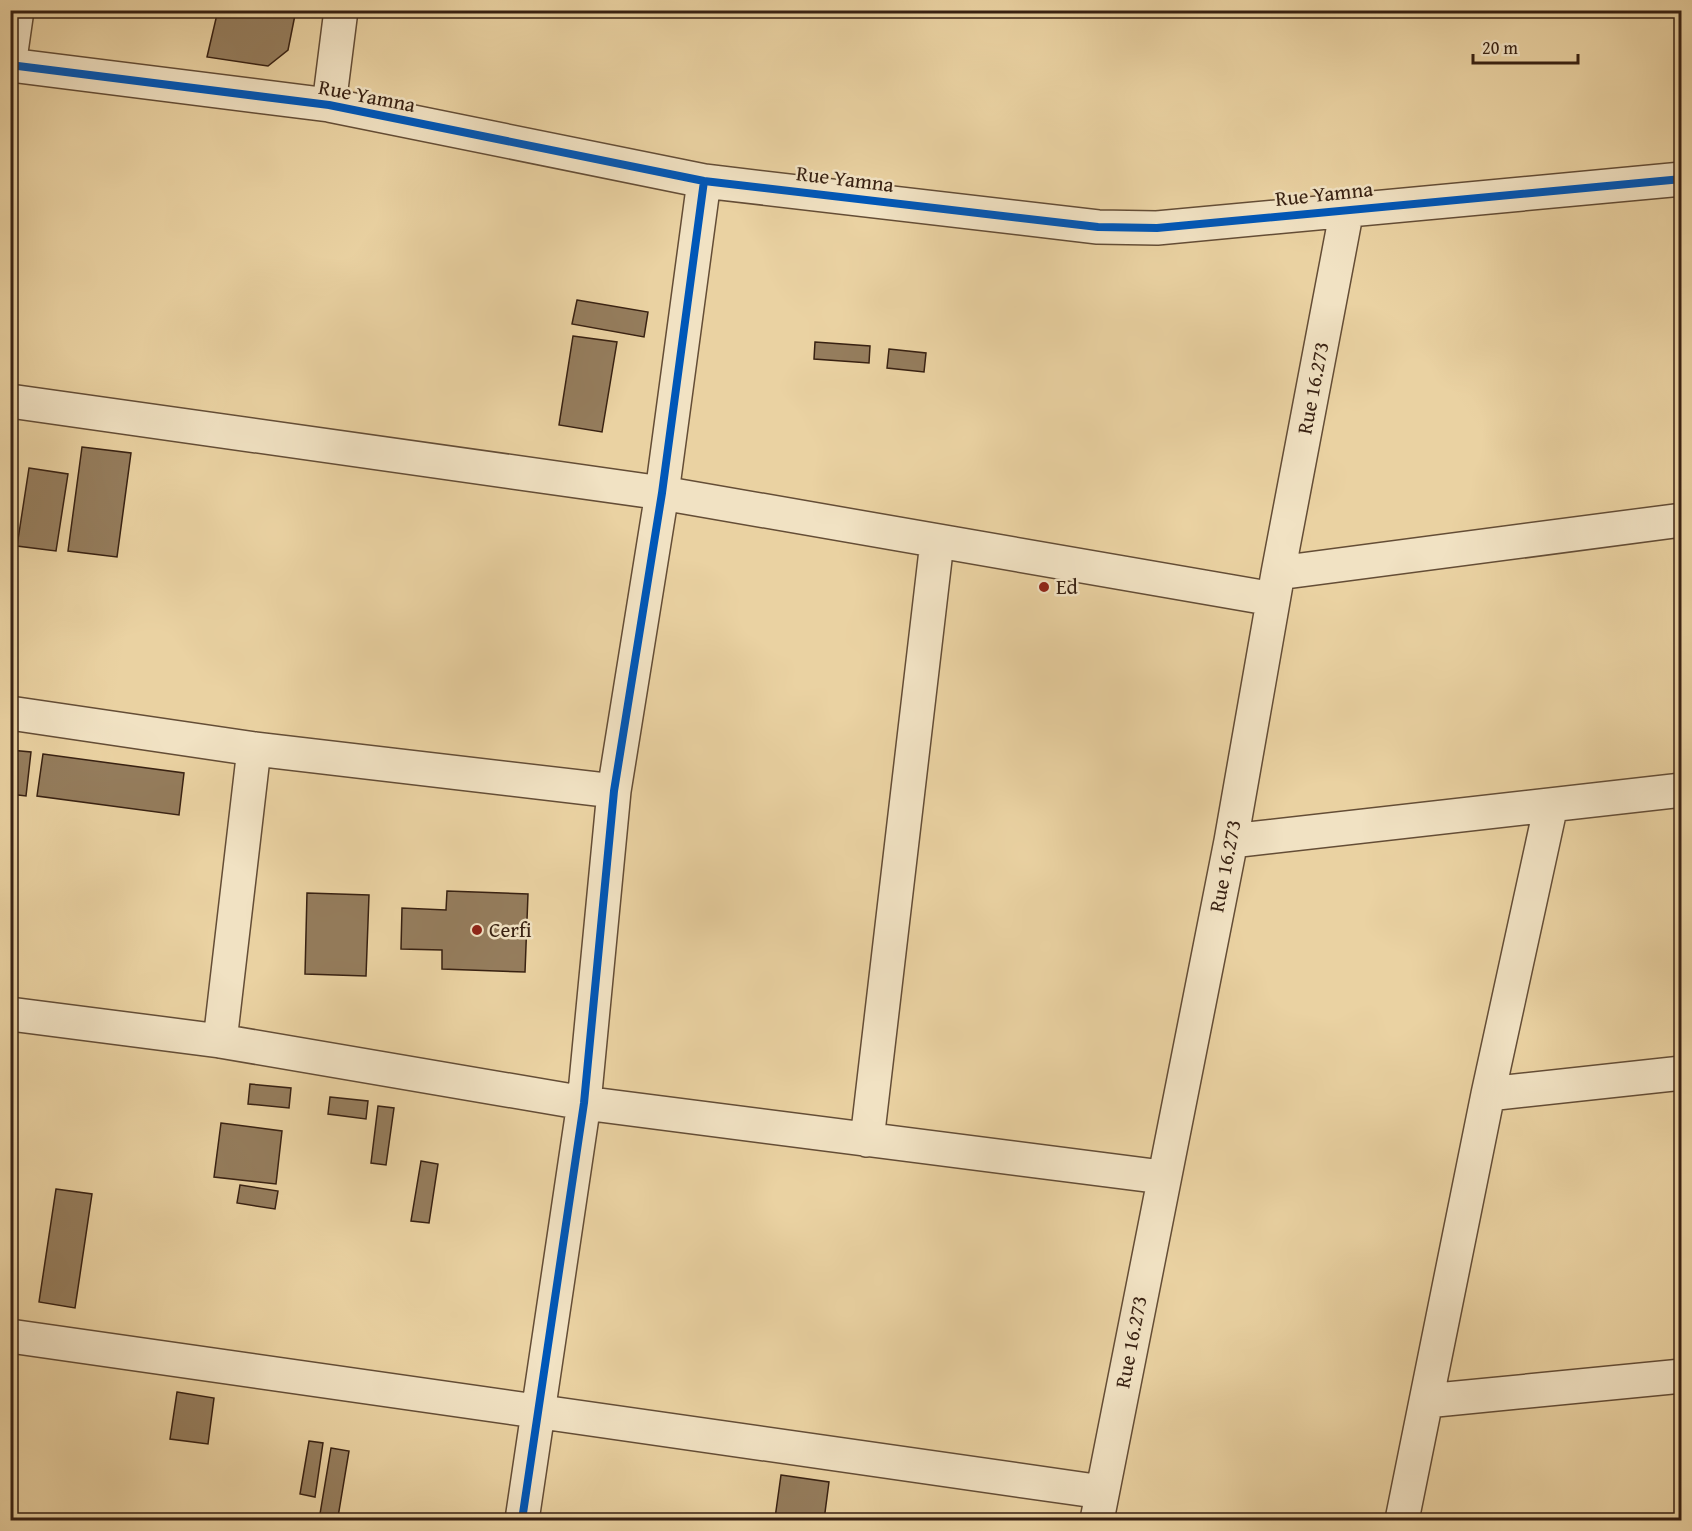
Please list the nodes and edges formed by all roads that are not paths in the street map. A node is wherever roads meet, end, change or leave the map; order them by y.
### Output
1 (17, 10) edge
2 (341, 10) edge
3 (10, 59) edge
4 (10, 65) edge
5 (329, 105) junction
6 (1682, 179) edge
7 (704, 181) junction
8 (1347, 209) junction
9 (10, 401) edge
10 (662, 493) junction
11 (1682, 520) edge
12 (937, 542) junction
13 (1275, 586) junction
14 (10, 713) edge
15 (255, 749) junction
16 (1682, 790) edge
17 (614, 791) junction
18 (1551, 805) junction
19 (1231, 841) junction
20 (10, 1014) edge
21 (220, 1041) junction
22 (1682, 1073) edge
23 (1488, 1094) junction
24 (584, 1104) junction
25 (867, 1140) junction
26 (1162, 1177) junction
27 (10, 1336) edge
28 (1682, 1376) edge
29 (1426, 1401) junction
30 (538, 1412) junction
31 (1100, 1506) edge
32 (522, 1521) edge
33 (1402, 1521) edge

1 - 3 street
2 - 5 street
4 - 5 street, Rue Yamna
5 - 7 street, Rue Yamna
6 - 8 street, Rue Yamna
7 - 8 street, Rue Yamna
7 - 10 street
8 - 13 street, Rue 16.273
9 - 10 street
10 - 12 street
10 - 17 street
11 - 13 street
12 - 13 street
12 - 25 street
13 - 19 street, Rue 16.273
14 - 15 street
15 - 17 street
15 - 21 street
16 - 18 street
17 - 24 street
18 - 19 street
18 - 23 street
19 - 26 street, Rue 16.273
20 - 21 street
21 - 24 street
22 - 23 street
23 - 29 street
24 - 25 street
24 - 30 street
25 - 26 street
26 - 31 street, Rue 16.273
27 - 30 street
28 - 29 street
29 - 33 street
30 - 31 street
30 - 32 street

